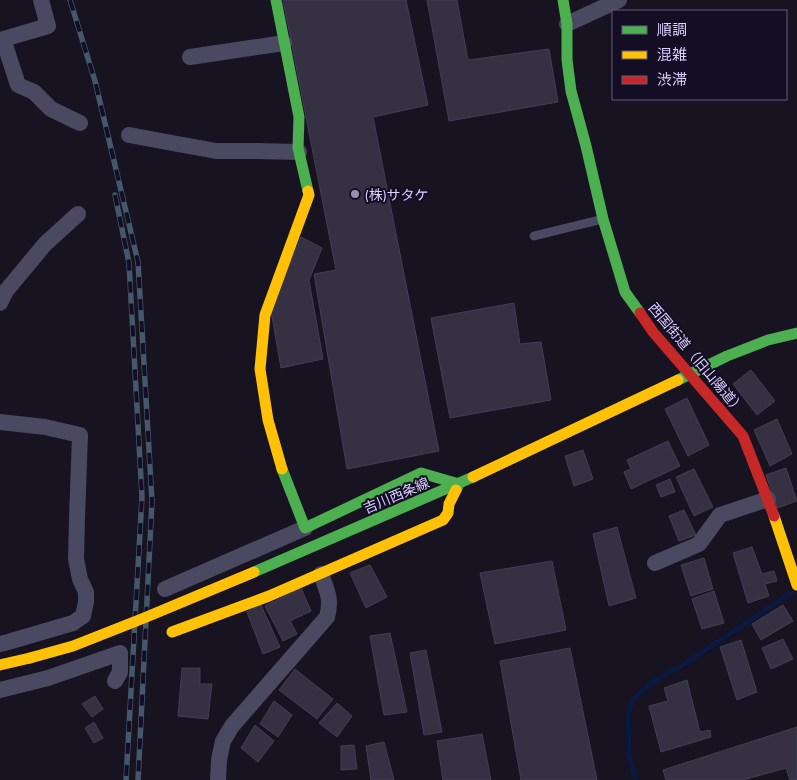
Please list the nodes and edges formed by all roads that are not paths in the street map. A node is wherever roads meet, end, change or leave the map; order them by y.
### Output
1 (41, 0) edge
2 (276, 0) edge
3 (563, 0) edge
4 (619, 0) edge
5 (567, 24) junction
6 (2, 40) edge
7 (284, 43) junction
8 (190, 57) dead end
9 (80, 123) dead end
10 (129, 135) dead end
11 (299, 152) junction
12 (78, 214) dead end
13 (603, 219) junction
14 (534, 236) dead end
15 (0, 303) edge
16 (797, 333) edge
17 (690, 374) junction
18 (0, 422) edge
19 (459, 484) junction
20 (768, 499) junction
21 (306, 528) junction
22 (654, 563) dead end
23 (201, 574) junction
24 (321, 574) junction
25 (796, 581) edge
26 (165, 590) dead end
27 (218, 615) junction
28 (78, 619) junction
29 (172, 632) dead end
30 (0, 644) edge
31 (95, 662) junction
32 (0, 665) edge
33 (115, 681) dead end
34 (0, 690) edge
35 (218, 780) edge

1 - 6 street
2 - 7 street
3 - 5 street, 西国街道（旧山陽道）
4 - 5 street
5 - 13 street, 西国街道（旧山陽道）
6 - 9 street
7 - 8 street
7 - 11 street
10 - 11 street
11 - 21 street
12 - 15 street
13 - 14 lane
13 - 17 street, 西国街道（旧山陽道）
16 - 17 street, 吉川西条線
17 - 19 street, 吉川西条線
17 - 20 street, 西国街道（旧山陽道）
18 - 28 street
19 - 21 street
19 - 24 street
19 - 32 street, 吉川西条線, bridge
20 - 22 street
20 - 25 street, 西国街道（旧山陽道）
21 - 23 street
23 - 26 street
23 - 27 street
24 - 27 street
24 - 35 street
27 - 29 street
28 - 30 street
28 - 31 street
31 - 33 street
31 - 34 street

